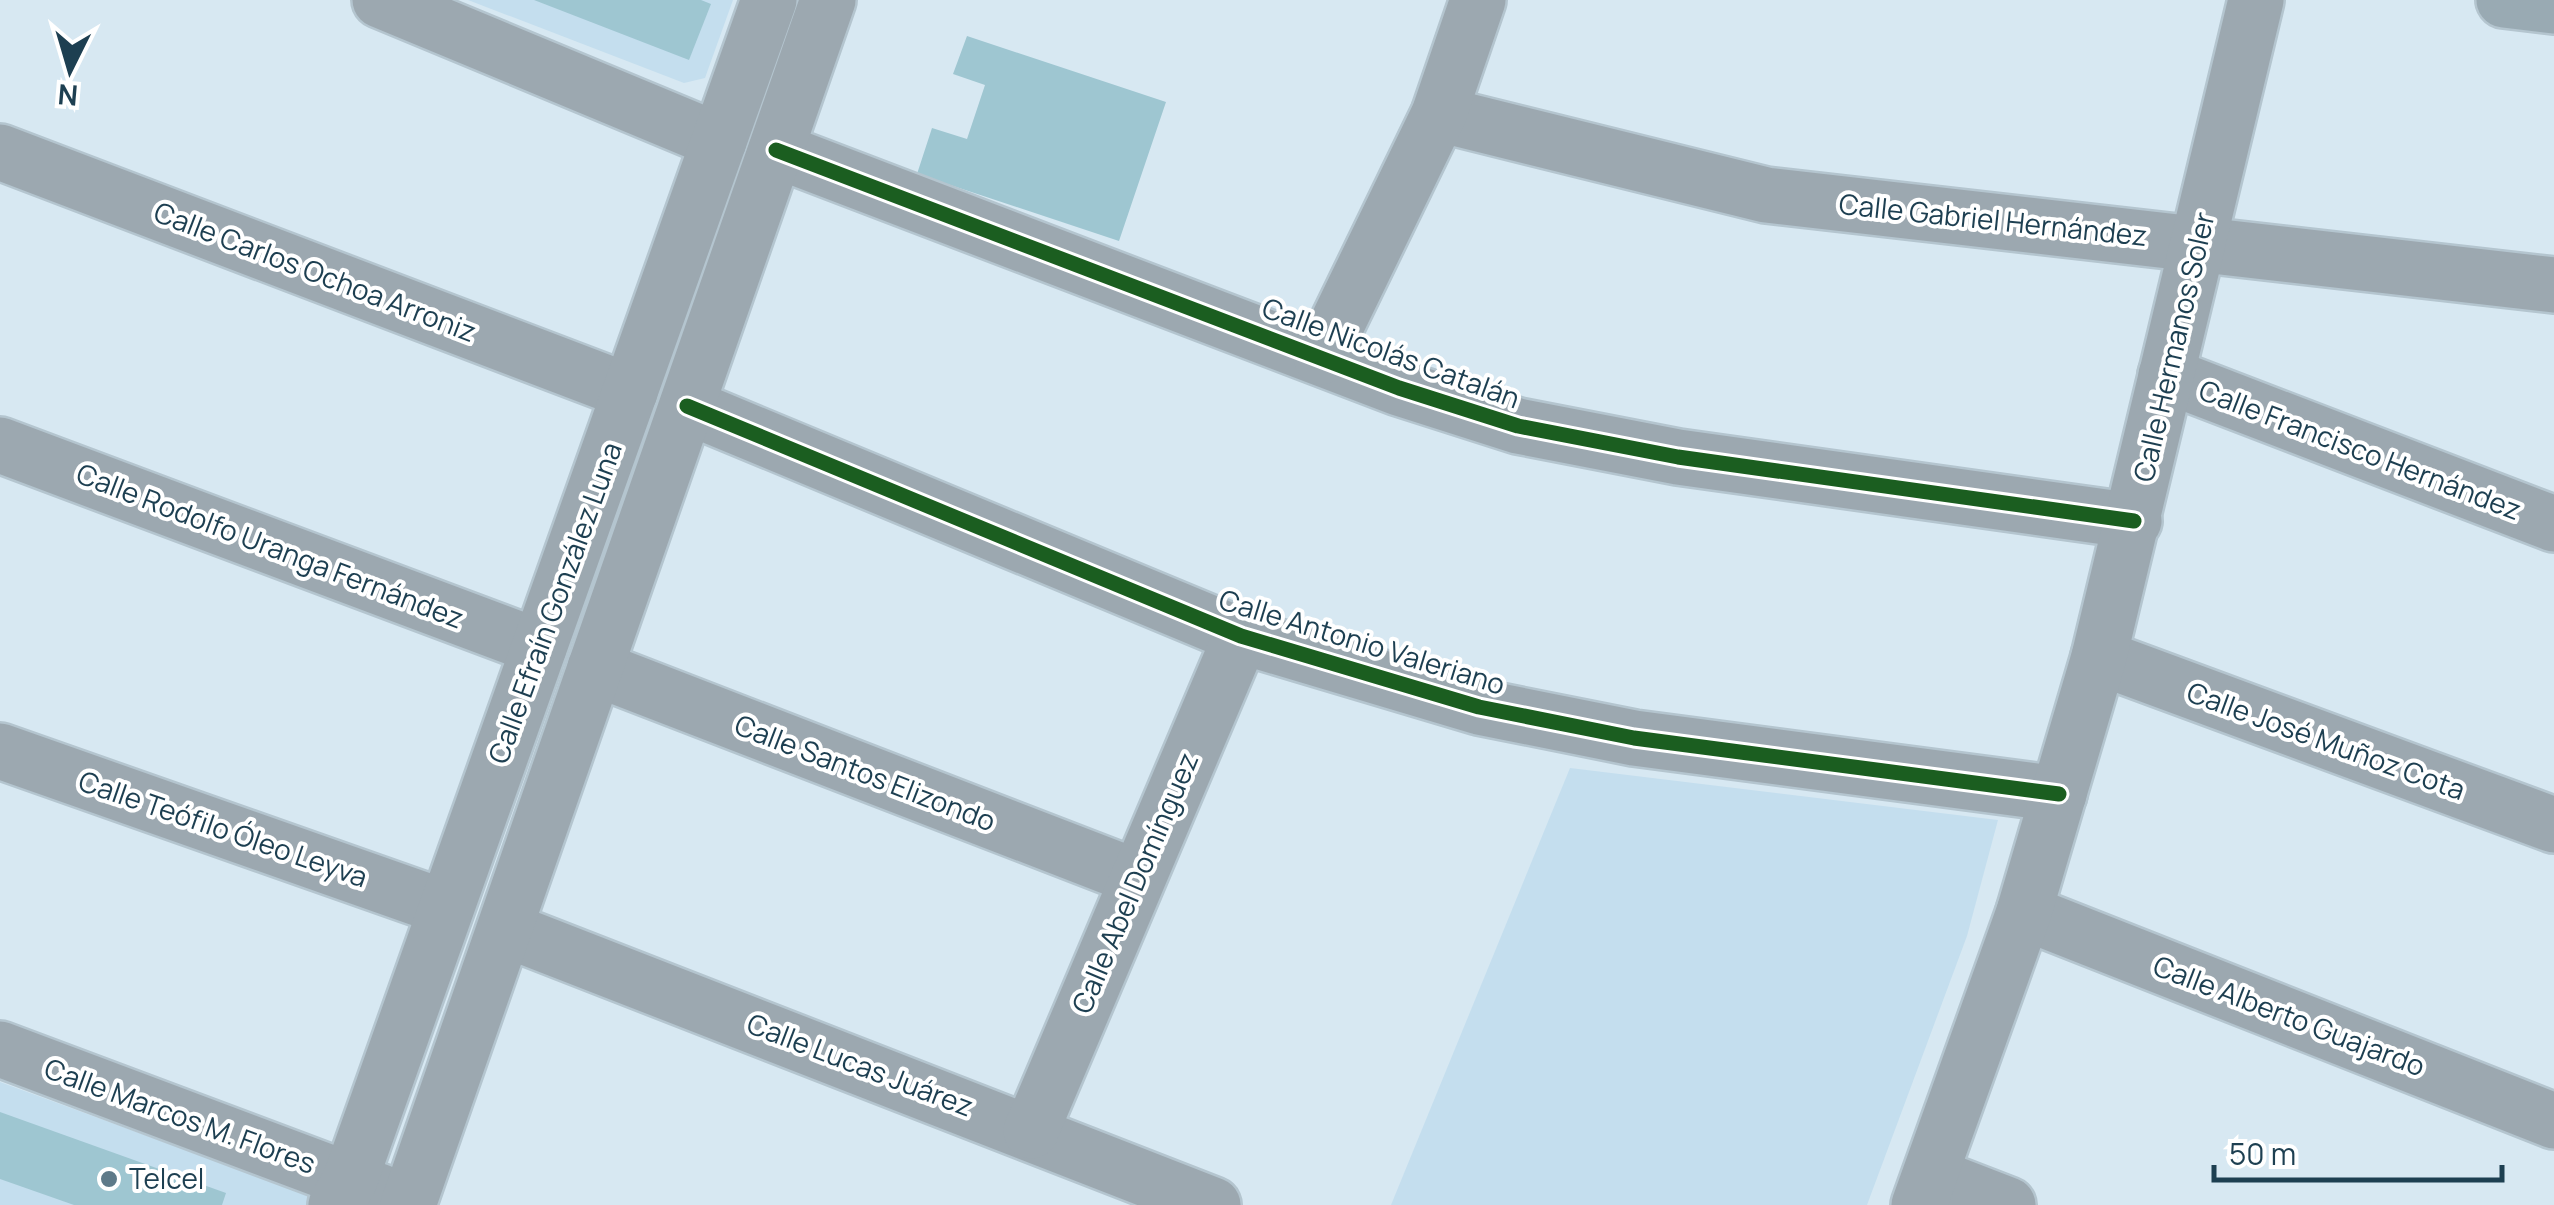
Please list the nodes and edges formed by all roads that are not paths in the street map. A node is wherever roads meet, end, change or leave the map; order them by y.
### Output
1 (769, 0) edge
2 (828, 0) edge
3 (1478, 0) edge
4 (2256, 0) edge
5 (2504, 0) edge
6 (408, 5) edge
7 (2554, 6) edge
8 (1439, 114) junction
9 (719, 141) junction
10 (776, 150) junction
11 (0, 152) edge
12 (2198, 244) junction
13 (2554, 285) edge
14 (1321, 356) junction
15 (2166, 375) junction
16 (630, 392) junction
17 (686, 406) junction
18 (0, 445) edge
19 (2134, 521) junction
20 (2554, 524) edge
21 (1241, 636) junction
22 (539, 648) junction
23 (2099, 657) junction
24 (595, 668) junction
25 (0, 751) edge
26 (2059, 794) junction
27 (2554, 824) edge
28 (1136, 877) junction
29 (446, 908) junction
30 (2024, 912) junction
31 (505, 928) junction
32 (0, 1049) edge
33 (2554, 1121) edge
34 (1031, 1131) junction
35 (1926, 1190) edge
36 (343, 1192) edge
37 (411, 1204) edge
38 (1213, 1205) edge
39 (2008, 1205) edge

1 - 9 street, Calle Efraín González Luna
2 - 10 street, Calle Efraín González Luna
3 - 8 street
4 - 12 street, Calle Hermanos Soler
5 - 7 main road
6 - 9 street
8 - 12 street, Calle Gabriel Hernández
8 - 14 street
9 - 16 street, Calle Efraín González Luna
10 - 14 street, Calle Nicolás Catalán
10 - 17 street, Calle Efraín González Luna
11 - 16 street, Calle Carlos Ochoa Arroniz
12 - 13 street, Calle Gabriel Hernández
12 - 15 street, Calle Hermanos Soler
14 - 19 street, Calle Nicolás Catalán
15 - 19 street, Calle Hermanos Soler
15 - 20 street, Calle Francisco Hernández
16 - 22 street, Calle Efraín González Luna
17 - 21 street, Calle Antonio Valeriano
17 - 24 street, Calle Efraín González Luna
18 - 22 street, Calle Rodolfo Uranga Fernández
19 - 23 street, Calle Hermanos Soler
21 - 26 street, Calle Antonio Valeriano
21 - 28 street, Calle Abel Domínguez
22 - 29 street, Calle Efraín González Luna
23 - 26 street, Calle Hermanos Soler
23 - 27 street, Calle José Muñoz Cota
24 - 28 street, Calle Santos Elizondo
24 - 31 street, Calle Efraín González Luna
25 - 29 street, Calle Teófilo Óleo Leyva
26 - 30 street, Calle Hermanos Soler
28 - 34 street, Calle Abel Domínguez
29 - 36 street, Calle Efraín González Luna
30 - 33 street, Calle Alberto Guajardo
30 - 35 street, Calle Hermanos Soler
31 - 34 street, Calle Lucas Juárez
31 - 37 street, Calle Efraín González Luna
32 - 36 street, Calle Marcos M. Flores
34 - 38 street, Calle Lucas Juárez
35 - 39 street
36 - 37 street, Calle Marcos M. Flores

